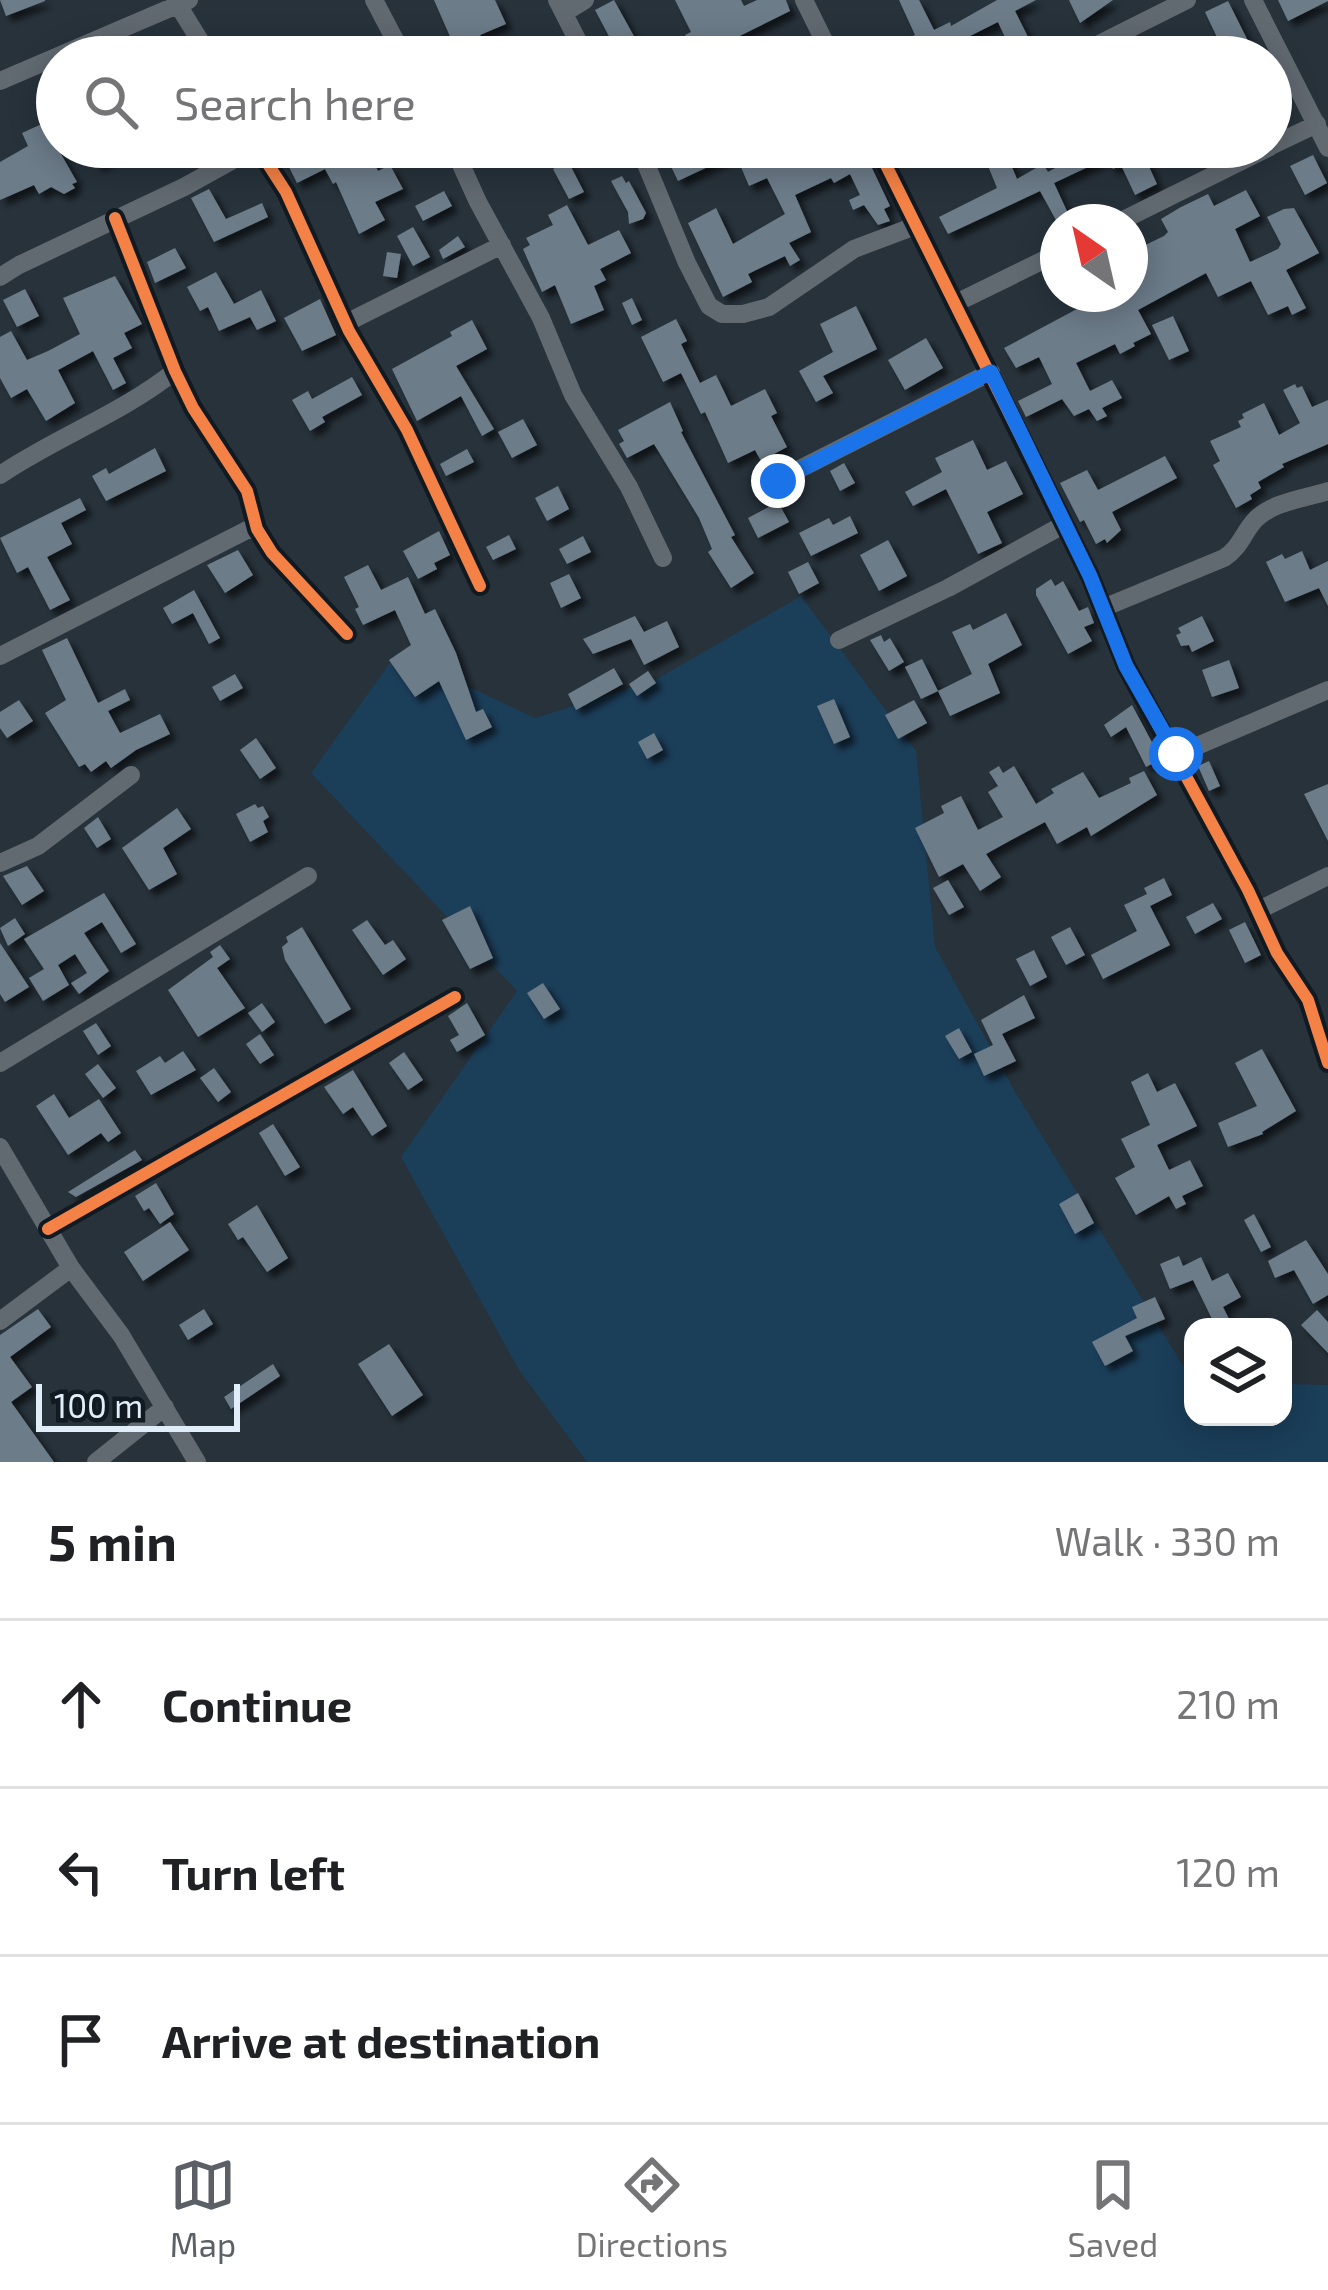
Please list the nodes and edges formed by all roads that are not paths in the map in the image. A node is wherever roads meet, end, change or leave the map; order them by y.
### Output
1 (374, 0) edge
2 (586, 0) edge
3 (804, 0) edge
4 (1187, 0) edge
5 (1253, 0) edge
6 (181, 2) edge
7 (561, 7) edge
8 (103, 36) edge
9 (199, 36) edge
10 (393, 36) edge
11 (576, 36) edge
12 (822, 36) edge
13 (1115, 36) edge
14 (1272, 36) edge
15 (36, 65) edge
16 (1292, 76) edge
17 (0, 81) edge
18 (1317, 124) junction
19 (1292, 136) edge
20 (1328, 148) edge
21 (219, 168) edge
22 (271, 168) edge
23 (464, 168) edge
24 (648, 168) edge
25 (892, 168) edge
26 (1228, 168) edge
27 (1148, 208) edge
28 (115, 218) junction
29 (915, 226) junction
30 (502, 245) junction
31 (1040, 262) edge
32 (0, 278) edge
33 (956, 303) junction
34 (346, 323) junction
35 (175, 371) junction
36 (991, 372) junction
37 (0, 475) edge
38 (778, 481) dead end
39 (1328, 491) edge
40 (1063, 525) junction
41 (257, 529) junction
42 (663, 558) dead end
43 (480, 586) dead end
44 (1103, 608) junction
45 (347, 634) dead end
46 (839, 640) dead end
47 (0, 656) edge
48 (1328, 690) edge
49 (1176, 754) junction
50 (131, 775) dead end
51 (0, 863) edge
52 (308, 876) dead end
53 (1328, 876) edge
54 (1257, 911) junction
55 (455, 997) dead end
56 (0, 1063) edge
57 (1328, 1063) edge
58 (0, 1147) edge
59 (48, 1229) junction
60 (71, 1268) junction
61 (0, 1321) edge
62 (165, 1407) junction
63 (96, 1462) edge
64 (197, 1462) edge

1 - 10 street
2 - 7 street
3 - 12 street
4 - 13 street
5 - 14 street
6 - 8 street
6 - 9 street
7 - 11 street
15 - 17 street
16 - 18 street
18 - 19 street
18 - 20 street
21 - 28 street
22 - 34 street
23 - 30 street
24 - 29 street
25 - 29 street
26 - 27 street
28 - 32 street
28 - 35 street
29 - 33 street
30 - 34 street
30 - 42 street
31 - 33 street
33 - 36 street
34 - 43 street
35 - 37 street
35 - 41 street
36 - 38 street
36 - 40 street
39 - 44 street
40 - 44 street
40 - 46 street
41 - 45 street
41 - 47 street
44 - 49 street
48 - 49 street
49 - 54 street
50 - 51 street
52 - 56 street
53 - 54 street
54 - 57 street
55 - 59 street
58 - 59 street
59 - 60 street
60 - 61 street
60 - 62 street
62 - 63 street
62 - 64 street

